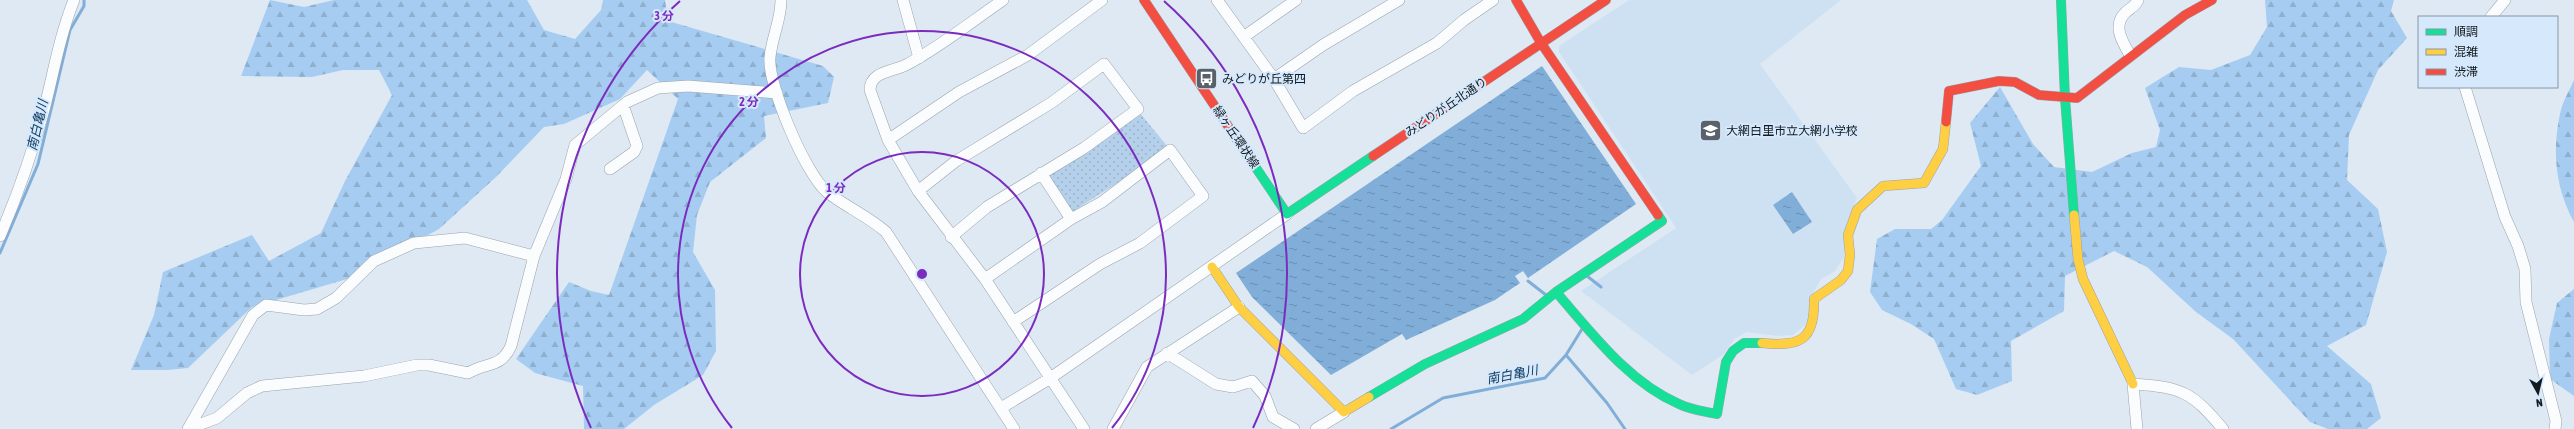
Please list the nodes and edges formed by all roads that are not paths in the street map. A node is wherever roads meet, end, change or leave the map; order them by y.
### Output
1 (74, 0) edge
2 (781, 0) edge
3 (903, 0) edge
4 (1003, 0) edge
5 (1102, 0) edge
6 (1144, 0) edge
7 (1217, 0) edge
8 (1296, 0) edge
9 (1399, 0) edge
10 (1493, 0) edge
11 (1516, 0) edge
12 (1606, 0) edge
13 (2061, 0) edge
14 (2138, 0) edge
15 (2212, 0) edge
16 (2505, 0) edge
17 (2492, 16) edge
18 (1245, 36) junction
19 (1541, 42) junction
20 (2130, 55) junction
21 (919, 58) junction
22 (1274, 79) junction
23 (2465, 88) edge
24 (777, 93) junction
25 (2065, 98) junction
26 (623, 105) junction
27 (888, 140) junction
28 (610, 169) dead end
29 (1041, 174) junction
30 (918, 192) junction
31 (1287, 214) junction
32 (1071, 219) junction
33 (0, 236) edge
34 (951, 237) junction
35 (534, 256) junction
36 (1212, 267) junction
37 (985, 279) junction
38 (1556, 292) junction
39 (1239, 307) junction
40 (1014, 322) junction
41 (1167, 353) junction
42 (1049, 378) junction
43 (2133, 384) junction
44 (1001, 408) junction
45 (1344, 412) junction
46 (188, 429) edge
47 (1014, 429) edge
48 (1084, 429) edge
49 (1113, 429) edge
50 (1294, 429) edge
51 (1316, 429) edge
52 (2137, 429) edge
53 (2223, 429) edge
54 (2555, 429) edge

1 - 33 street
2 - 24 street
3 - 21 street
4 - 21 street
5 - 27 street
6 - 31 street, 緑ヶ丘環状線
7 - 18 street
8 - 18 street
9 - 22 street
10 - 22 street
11 - 19 street
12 - 19 street, みどりが丘北通り
13 - 25 street
14 - 20 street
15 - 20 street
16 - 17 street
18 - 22 street
19 - 31 street, みどりが丘北通り
19 - 38 street
20 - 25 street
21 - 27 street
23 - 54 street
24 - 26 street
24 - 44 street
25 - 38 street
25 - 43 street
26 - 28 street
26 - 35 street
27 - 30 street
29 - 30 street
29 - 32 street
29 - 34 street
30 - 34 street
31 - 36 street
32 - 37 street
32 - 40 street
34 - 37 street
35 - 46 street
35 - 46 street
36 - 39 street
36 - 42 street
37 - 40 street
38 - 45 street
39 - 41 street
39 - 45 street
40 - 42 street
41 - 49 street
41 - 50 street
42 - 44 street
42 - 48 street
43 - 52 street
43 - 53 street
44 - 47 street
45 - 51 street

